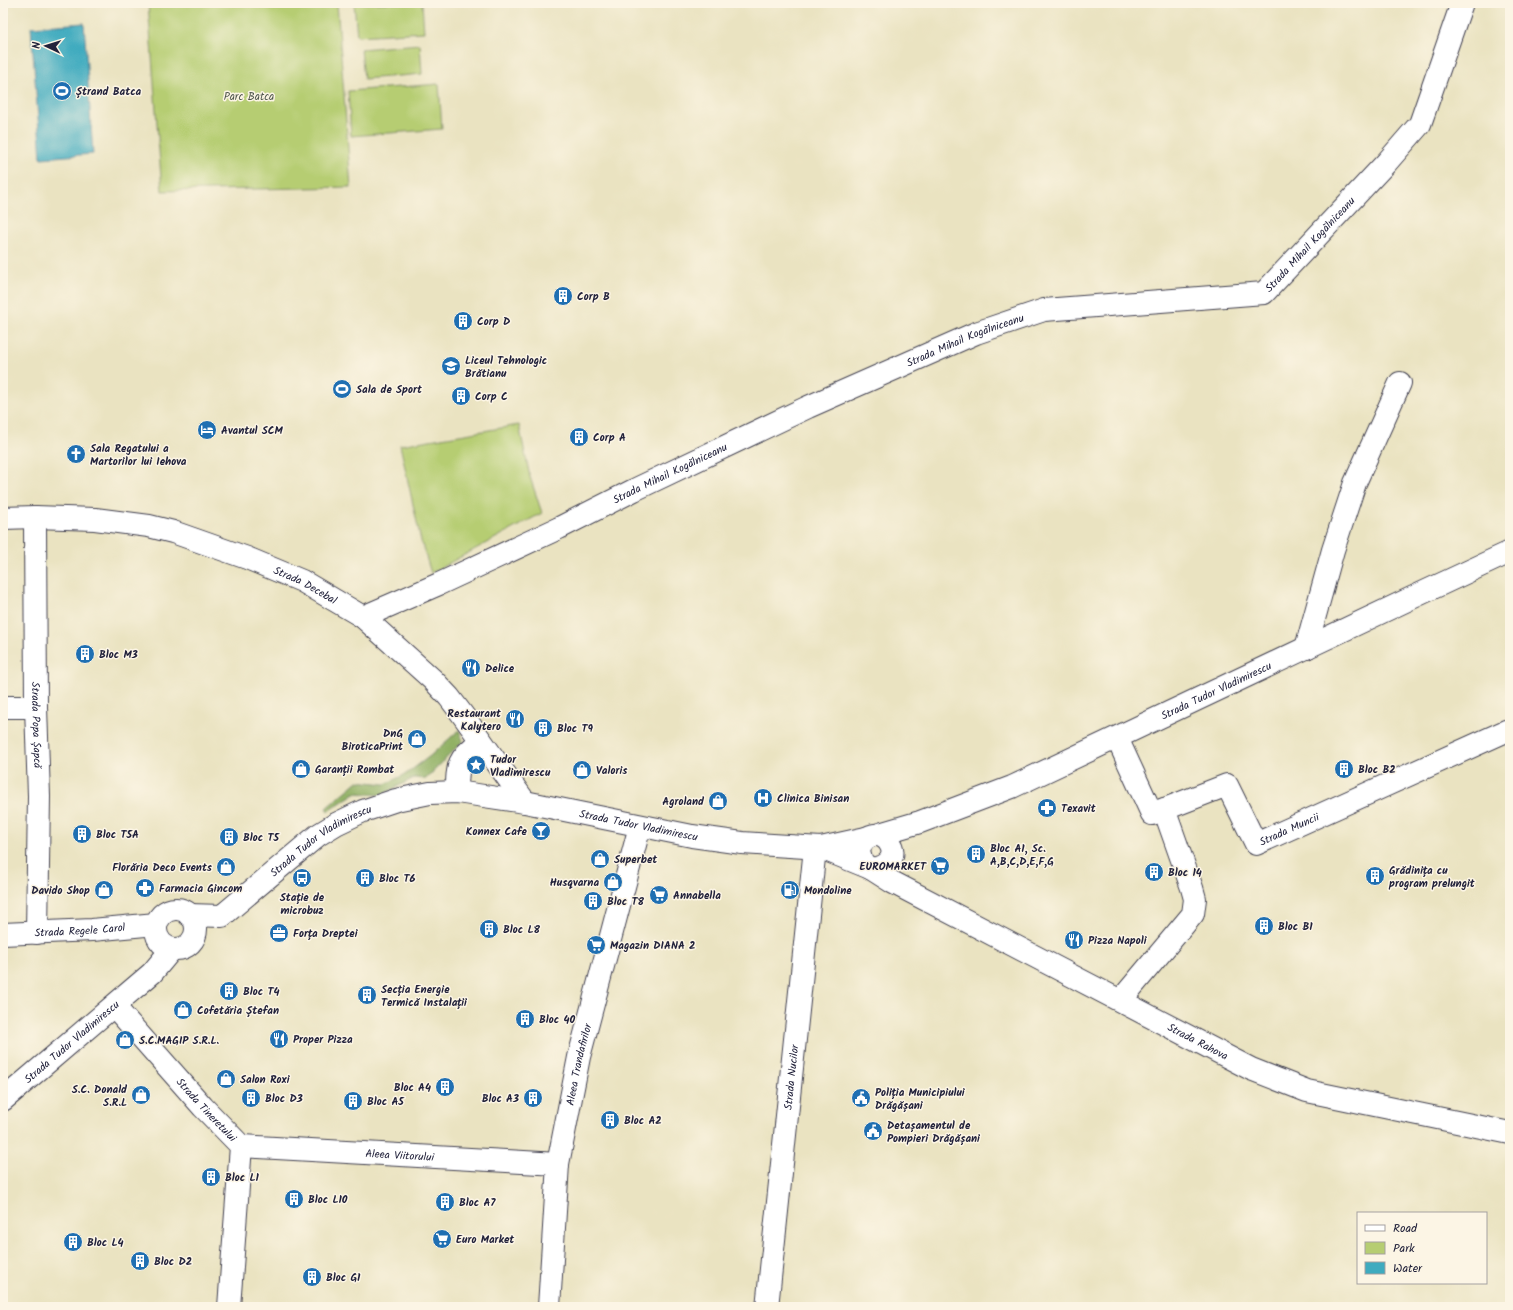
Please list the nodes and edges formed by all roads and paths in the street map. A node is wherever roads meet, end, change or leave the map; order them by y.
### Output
1 (1462, 3) edge
2 (1400, 383) dead end
3 (35, 517) junction
4 (3, 518) edge
5 (1510, 552) edge
6 (363, 617) junction
7 (1306, 648) junction
8 (3, 707) edge
9 (36, 707) junction
10 (1510, 730) edge
11 (1117, 738) junction
12 (481, 741) junction
13 (457, 792) junction
14 (525, 802) junction
15 (1164, 809) junction
16 (920, 822) junction
17 (640, 826) junction
18 (871, 837) junction
19 (818, 848) junction
20 (891, 856) junction
21 (867, 867) junction
22 (909, 889) junction
23 (189, 915) junction
24 (222, 916) junction
25 (156, 924) junction
26 (38, 933) junction
27 (3, 934) edge
28 (194, 938) junction
29 (172, 949) junction
30 (1121, 1000) junction
31 (114, 1006) junction
32 (3, 1100) edge
33 (1510, 1133) edge
34 (241, 1146) junction
35 (558, 1164) junction
36 (229, 1307) edge
37 (549, 1307) edge
38 (767, 1307) edge

1 - 6 street, Strada Mihail Kogălniceanu
2 - 7 street
3 - 4 street, Strada Decebal
3 - 6 street, Strada Decebal
3 - 9 street, Strada Popa Șapcă
5 - 7 street, Strada Tudor Vladimirescu
6 - 12 street, Strada Decebal
7 - 11 street, Strada Tudor Vladimirescu
8 - 9 street
9 - 26 street, Strada Popa Șapcă
10 - 15 street, Strada Muncii
11 - 15 street, Strada Muncii
11 - 16 street, Strada Tudor Vladimirescu
12 - 13 street
12 - 14 street, Strada Decebal
13 - 14 street, Strada Tudor Vladimirescu
13 - 24 street, Strada Tudor Vladimirescu
14 - 17 street, Strada Tudor Vladimirescu
15 - 30 street
16 - 18 street, Strada Tudor Vladimirescu
16 - 20 street, Strada Tudor Vladimirescu
17 - 19 street, Strada Tudor Vladimirescu
17 - 35 street, Aleea Trandafirilor
18 - 19 street, Strada Tudor Vladimirescu
18 - 20 street
18 - 21 street
19 - 21 street, Strada Tudor Vladimirescu
19 - 38 street, Strada Nucilor
20 - 21 street
20 - 22 street, Strada Rahova
21 - 22 street, Strada Rahova
22 - 30 street, Strada Rahova
23 - 24 street
23 - 25 street
23 - 28 street
24 - 28 street, Strada Tudor Vladimirescu
25 - 26 street, Strada Regele Carol
25 - 29 street
26 - 27 street, Strada Regele Carol
28 - 29 street, Strada Tudor Vladimirescu
29 - 31 street, Strada Tudor Vladimirescu
30 - 33 street, Strada Rahova
31 - 32 street, Strada Tudor Vladimirescu
31 - 34 street, Strada Tineretului
34 - 35 street, Aleea Viitorului
34 - 36 street, Strada Tineretului
35 - 37 street, Aleea Trandafirilor

